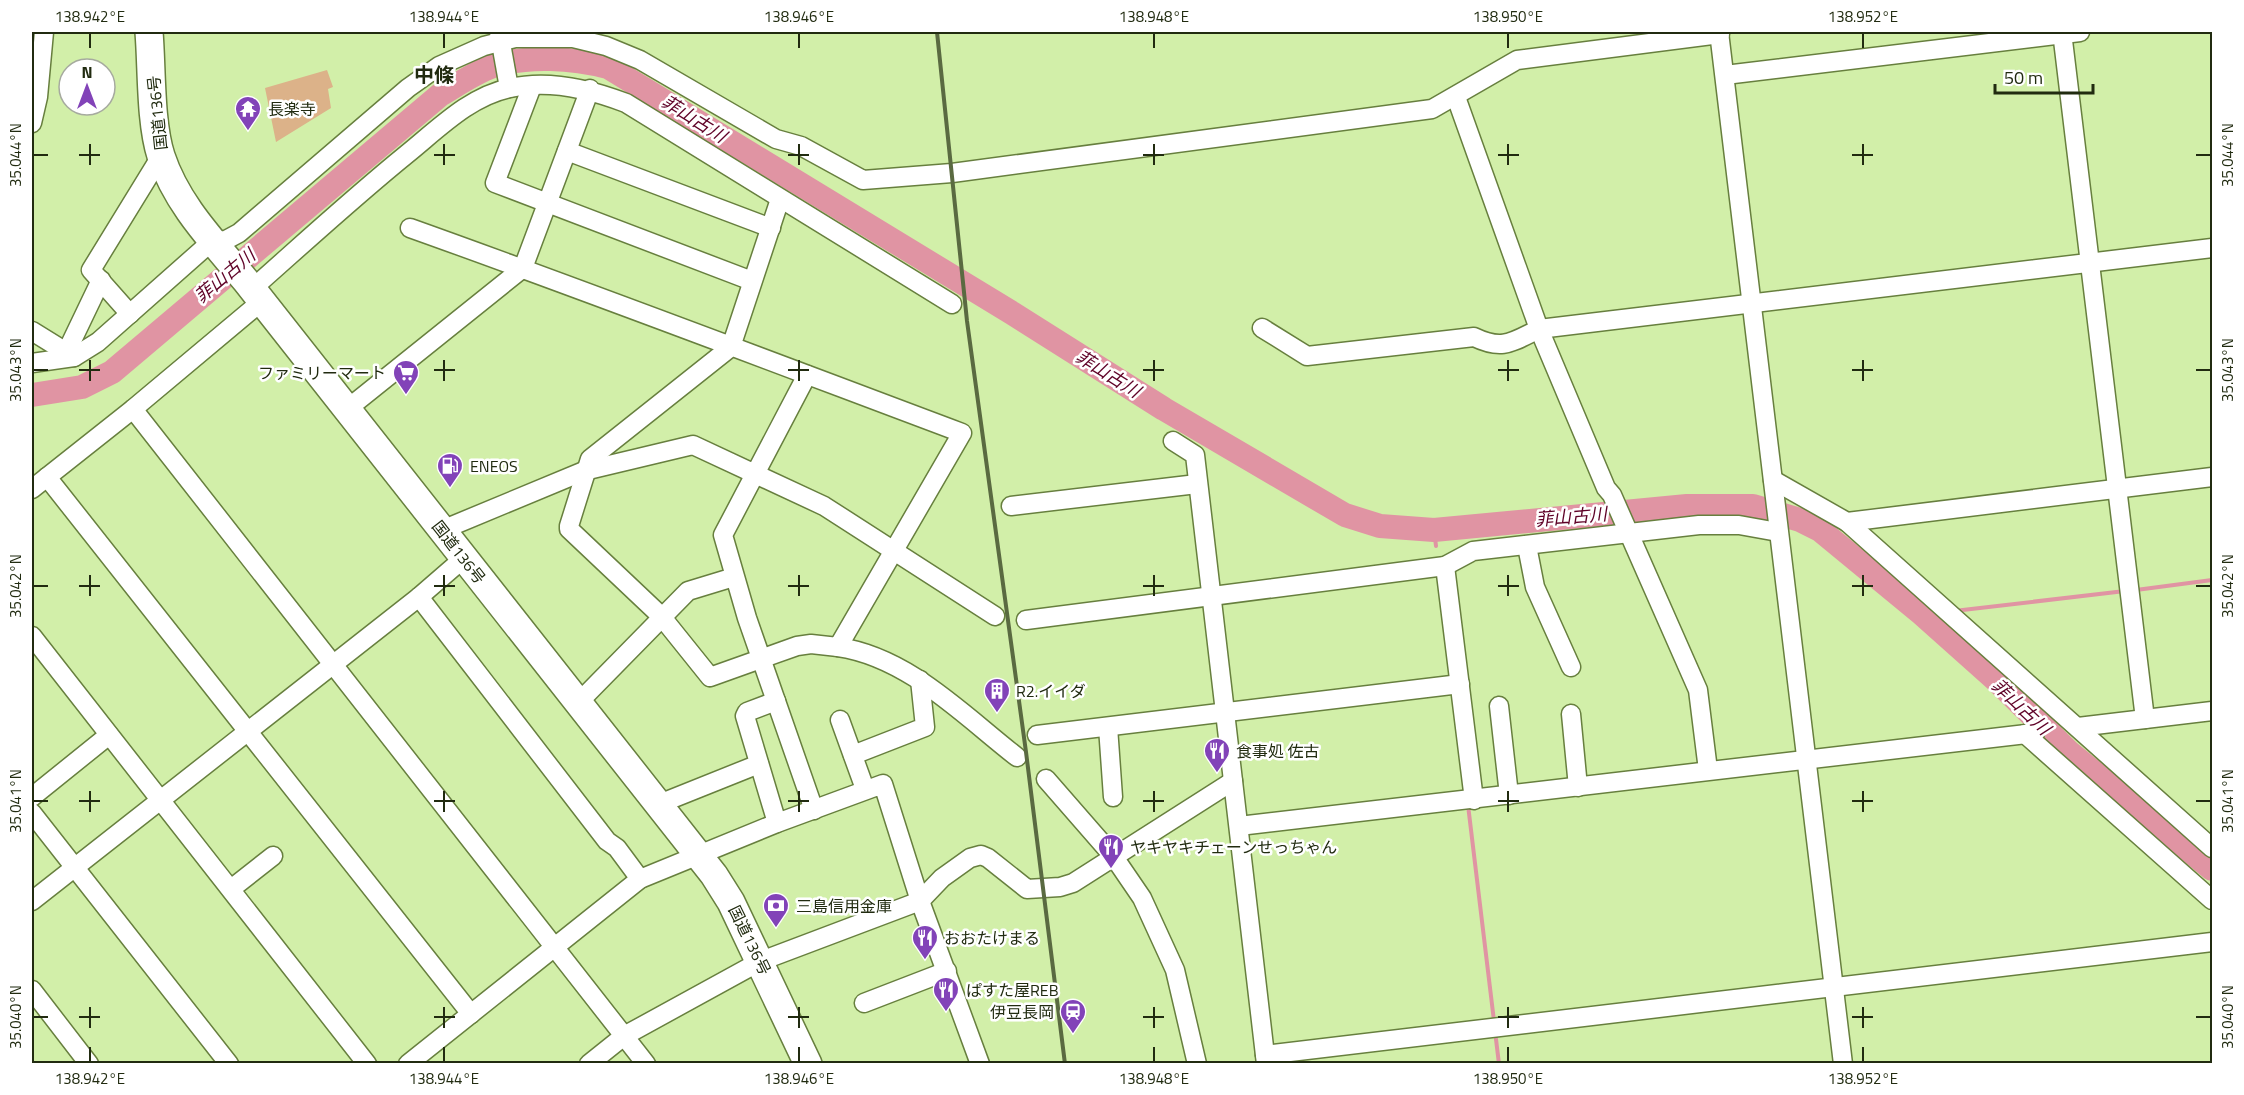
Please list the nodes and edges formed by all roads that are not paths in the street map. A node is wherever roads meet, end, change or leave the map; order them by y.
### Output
1 (44, 32) edge
2 (149, 32) edge
3 (2068, 32) edge
4 (1719, 33) edge
5 (500, 40) edge
6 (1725, 75) junction
7 (509, 86) junction
8 (532, 86) junction
9 (590, 89) junction
10 (1456, 97) junction
11 (32, 123) edge
12 (567, 151) junction
13 (161, 156) junction
14 (780, 200) junction
15 (548, 203) junction
16 (410, 228) dead end
17 (771, 228) junction
18 (216, 247) junction
19 (2212, 248) edge
20 (2089, 262) junction
21 (523, 268) junction
22 (101, 280) junction
23 (752, 281) junction
24 (254, 290) junction
25 (1752, 302) junction
26 (952, 304) dead end
27 (130, 314) junction
28 (1262, 328) dead end
29 (1539, 329) junction
30 (32, 331) edge
31 (731, 347) junction
32 (70, 354) junction
33 (32, 363) edge
34 (807, 375) junction
35 (133, 409) junction
36 (346, 410) junction
37 (1173, 441) dead end
38 (584, 471) junction
39 (755, 474) junction
40 (47, 477) junction
41 (2212, 477) edge
42 (1197, 484) junction
43 (1773, 484) junction
44 (32, 489) edge
45 (2117, 489) junction
46 (1011, 506) dead end
47 (1847, 522) junction
48 (1777, 529) junction
49 (442, 530) junction
50 (1627, 530) junction
51 (1527, 546) junction
52 (893, 551) junction
53 (464, 558) junction
54 (1445, 566) junction
55 (735, 577) junction
56 (419, 597) junction
57 (1210, 597) junction
58 (661, 616) junction
59 (995, 616) dead end
60 (1026, 620) dead end
61 (32, 636) edge
62 (838, 647) junction
63 (762, 657) junction
64 (334, 663) junction
65 (1571, 667) dead end
66 (920, 680) junction
67 (1460, 684) junction
68 (776, 700) junction
69 (579, 702) junction
70 (1499, 705) dead end
71 (2212, 711) edge
72 (1225, 714) junction
73 (1571, 714) dead end
74 (2145, 719) junction
75 (840, 720) dead end
76 (2078, 727) junction
77 (1108, 728) junction
78 (248, 732) junction
79 (109, 735) junction
80 (1037, 735) dead end
81 (854, 755) junction
82 (1017, 757) dead end
83 (1806, 760) junction
84 (759, 764) junction
85 (1708, 770) junction
86 (1046, 779) dead end
87 (1233, 781) junction
88 (1578, 788) junction
89 (865, 789) junction
90 (1509, 795) junction
91 (32, 797) edge
92 (1113, 797) dead end
93 (161, 800) junction
94 (1474, 800) junction
95 (659, 804) junction
96 (814, 810) junction
97 (32, 813) edge
98 (777, 823) junction
99 (1239, 826) junction
100 (2212, 848) edge
101 (698, 854) junction
102 (273, 856) dead end
103 (1114, 857) junction
104 (75, 867) junction
105 (640, 879) junction
106 (231, 889) junction
107 (2212, 900) edge
108 (32, 901) edge
109 (920, 901) junction
110 (2212, 942) edge
111 (556, 947) junction
112 (761, 961) junction
113 (947, 971) junction
114 (1834, 987) junction
115 (32, 990) edge
116 (864, 1004) dead end
117 (471, 1014) junction
118 (624, 1036) junction
119 (1266, 1059) edge
120 (89, 1064) edge
121 (229, 1064) edge
122 (368, 1064) edge
123 (408, 1064) edge
124 (590, 1064) edge
125 (646, 1064) edge
126 (808, 1064) edge
127 (980, 1064) edge
128 (1197, 1064) edge
129 (1843, 1064) edge

1 - 11 street
2 - 13 highway, 国道136号
3 - 6 street
3 - 20 street
4 - 6 street
4 - 10 street
5 - 7 street
5 - 10 street
5 - 18 street
6 - 25 street
7 - 8 street
7 - 24 street
8 - 9 street
8 - 15 street
9 - 12 street
9 - 14 street
10 - 29 street
12 - 15 street
12 - 17 street
13 - 18 highway, 国道136号
13 - 22 street
14 - 17 street
14 - 26 street
15 - 21 street
15 - 23 street
16 - 21 street
17 - 23 street
18 - 24 highway, 国道136号
18 - 27 street
19 - 20 street
20 - 25 street
20 - 45 street
21 - 31 street
21 - 36 street
22 - 27 street
22 - 32 street
23 - 31 street
24 - 35 street
24 - 36 highway, 国道136号
25 - 29 street
25 - 43 street
27 - 32 street
28 - 29 street
29 - 50 street
30 - 32 street
31 - 34 street
31 - 38 street
32 - 33 street
34 - 39 street
34 - 52 street
35 - 40 street
35 - 64 street
36 - 49 highway, 国道136号
37 - 42 street
38 - 39 street
38 - 49 street
38 - 58 street
39 - 52 street
39 - 55 street
40 - 44 street
40 - 78 street
41 - 45 street
42 - 46 street
42 - 57 street
43 - 47 street
43 - 48 street
45 - 47 street
45 - 74 street
47 - 76 street
48 - 50 street
48 - 83 street
49 - 53 highway, 国道136号
50 - 51 street
50 - 85 street
51 - 54 street
51 - 65 street
52 - 59 street
52 - 62 street
53 - 56 street
53 - 69 highway, 国道136号
54 - 57 street
54 - 67 street
55 - 58 street
55 - 63 street
56 - 64 street
56 - 105 street
57 - 60 street
57 - 72 street
58 - 63 street
58 - 69 street
61 - 79 street
62 - 63 street
62 - 66 street
63 - 68 street
64 - 78 street
64 - 111 street
66 - 81 street
66 - 82 street
67 - 72 street
67 - 94 street
68 - 84 street
68 - 96 street
69 - 95 highway, 国道136号
70 - 90 street
71 - 74 street
72 - 77 street
72 - 87 street
73 - 88 street
74 - 76 street
75 - 81 street
76 - 100 street
77 - 80 street
77 - 92 street
78 - 93 street
78 - 117 street
79 - 91 street
79 - 93 street
81 - 89 street
83 - 85 street
83 - 107 street
83 - 114 street
84 - 95 street
84 - 98 street
85 - 88 street
86 - 103 street
87 - 99 street
87 - 103 street
88 - 90 street
89 - 96 street
89 - 109 street
90 - 94 street
93 - 104 street
93 - 106 street
94 - 99 street
95 - 101 highway, 国道136号
96 - 98 street
97 - 104 street
98 - 101 street
99 - 119 street
101 - 105 street
101 - 112 highway, 国道136号
102 - 106 street
103 - 109 street
103 - 128 street
104 - 108 street
104 - 121 street
105 - 111 street
106 - 122 street
109 - 112 street
109 - 113 street
110 - 114 street
111 - 117 street
111 - 118 street
112 - 118 street
112 - 126 highway, 国道136号
113 - 116 street
113 - 127 street
114 - 119 street
114 - 129 street
115 - 120 street
117 - 123 street
118 - 124 street
118 - 125 street

